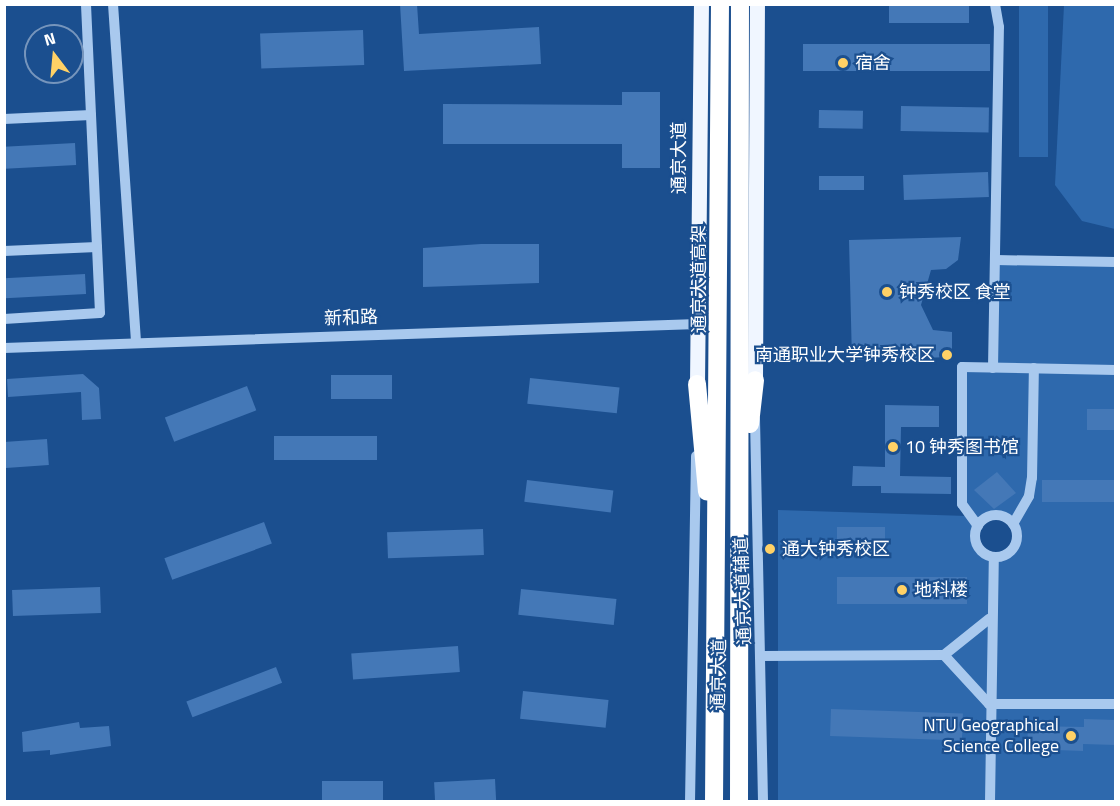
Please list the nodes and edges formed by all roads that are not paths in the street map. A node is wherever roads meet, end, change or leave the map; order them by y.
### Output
1 (86, 4) edge
2 (113, 4) edge
3 (701, 4) edge
4 (720, 4) edge
5 (740, 4) edge
6 (757, 4) edge
7 (994, 4) edge
8 (91, 115) junction
9 (4, 119) edge
10 (97, 247) junction
11 (4, 251) edge
12 (996, 260) junction
13 (1116, 262) edge
14 (4, 319) edge
15 (698, 324) junction
16 (136, 340) junction
17 (4, 348) edge
18 (993, 368) junction
19 (1034, 368) junction
20 (1116, 370) edge
21 (755, 380) junction
22 (697, 384) junction
23 (1013, 524) junction
24 (978, 526) junction
25 (742, 549) junction
26 (716, 555) junction
27 (994, 557) junction
28 (989, 619) junction
29 (762, 656) junction
30 (944, 656) junction
31 (989, 704) junction
32 (1116, 704) edge
33 (690, 801) edge
34 (714, 801) edge
35 (739, 801) edge
36 (763, 801) edge
37 (990, 801) edge

1 - 8 street
2 - 16 street
3 - 15 main road, 通京大道
4 - 26 highway, 通京大道高架
5 - 25 highway
6 - 21 main road
7 - 12 street
8 - 9 street
8 - 10 street
10 - 11 street
10 - 14 street
12 - 13 street
12 - 18 street
15 - 16 street, 新和路
15 - 22 main road, 通京大道
16 - 17 street, 新和路
18 - 19 street
18 - 24 street
19 - 20 street
19 - 23 street
21 - 25 highway
21 - 29 street, 通京大道辅道
22 - 26 highway
22 - 33 street
23 - 24 street
23 - 27 street
24 - 27 street
25 - 35 highway, 通京大道
26 - 34 highway, 通京大道
27 - 28 street
28 - 30 street
28 - 31 street
29 - 30 street
29 - 36 street, 通京大道辅道
30 - 31 street
31 - 32 street
31 - 37 street

